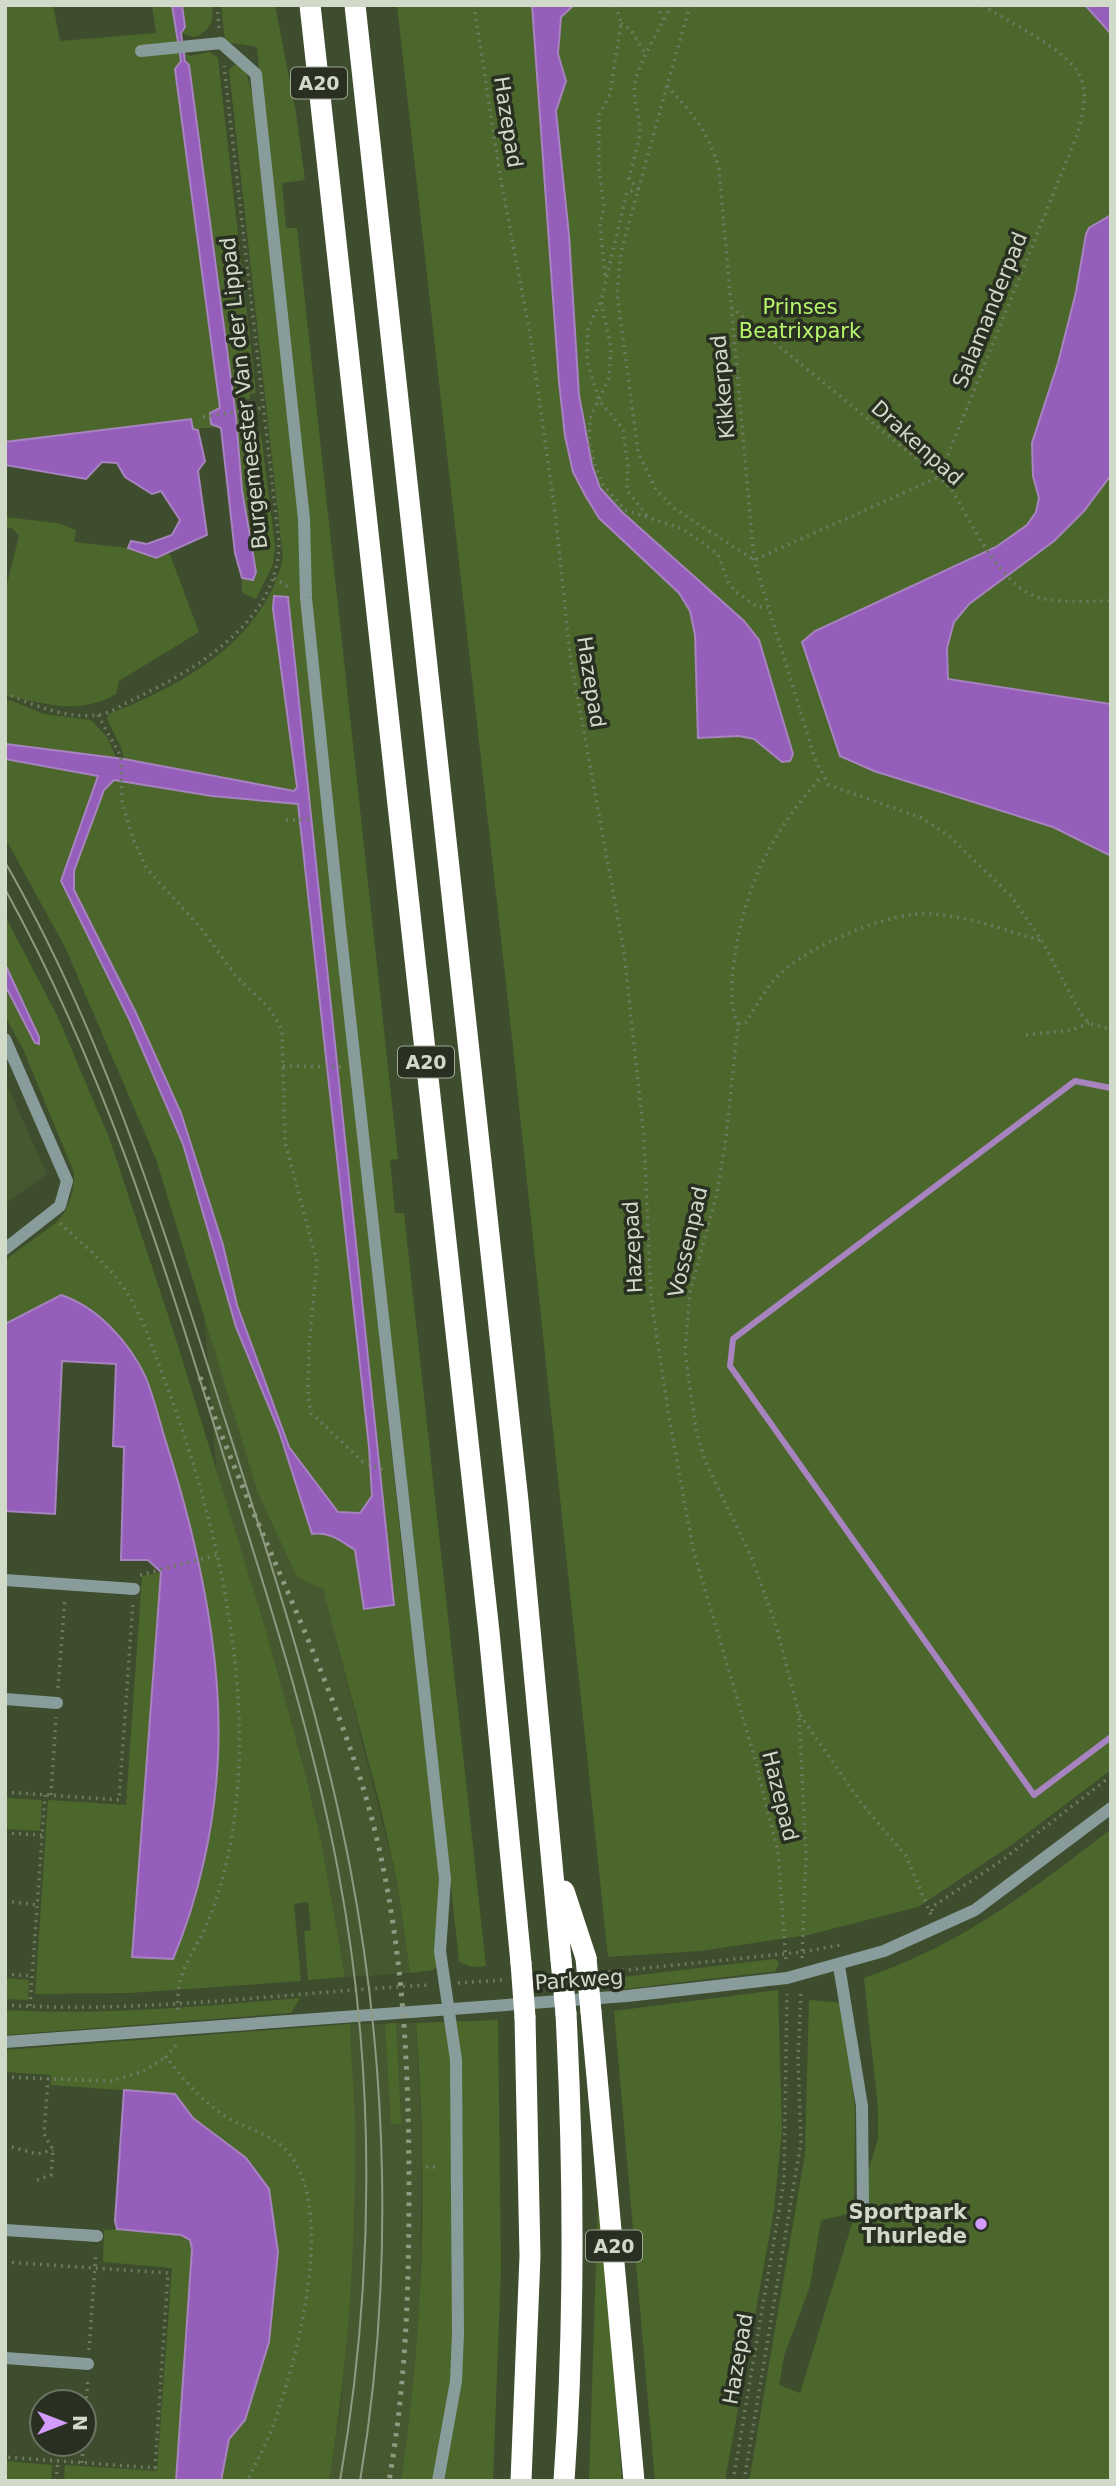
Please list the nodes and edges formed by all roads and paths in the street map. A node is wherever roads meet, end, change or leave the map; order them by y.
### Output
1 (217, 5) edge
2 (310, 5) edge
3 (355, 5) edge
4 (474, 5) edge
5 (616, 5) edge
6 (657, 5) edge
7 (671, 5) edge
8 (690, 5) edge
9 (982, 5) edge
10 (664, 21) junction
11 (621, 23) junction
12 (221, 43) junction
13 (141, 51) dead end
14 (646, 54) junction
15 (667, 86) junction
16 (638, 189) junction
17 (605, 279) junction
18 (601, 301) junction
19 (731, 307) junction
20 (599, 400) junction
21 (262, 408) junction
22 (203, 417) dead end
23 (939, 477) junction
24 (647, 517) junction
25 (754, 560) junction
26 (1111, 601) edge
27 (768, 607) junction
28 (5, 693) edge
29 (99, 715) junction
30 (822, 776) junction
31 (314, 819) dead end
32 (286, 820) dead end
33 (1042, 942) junction
34 (1089, 1023) junction
35 (738, 1024) junction
36 (1111, 1030) edge
37 (1026, 1035) dead end
38 (5, 1040) edge
39 (283, 1066) junction
40 (345, 1067) dead end
41 (51, 1215) junction
42 (5, 1249) edge
43 (387, 1472) dead end
44 (218, 1555) junction
45 (150, 1572) dead end
46 (5, 1580) edge
47 (134, 1589) joint
48 (5, 1699) edge
49 (57, 1703) dead end
50 (799, 1714) junction
51 (1111, 1776) edge
52 (51, 1788) dead end
53 (5, 1792) edge
54 (45, 1795) junction
55 (51, 1795) junction
56 (1111, 1808) edge
57 (5, 1833) edge
58 (42, 1835) junction
59 (554, 1859) junction
60 (5, 1901) edge
61 (37, 1905) junction
62 (932, 1917) junction
63 (921, 1921) dead end
64 (852, 1942) dead end
65 (802, 1952) junction
66 (786, 1953) junction
67 (839, 1966) junction
68 (517, 1971) junction
69 (607, 1972) dead end
70 (5, 1974) edge
71 (803, 1974) junction
72 (32, 1976) junction
73 (787, 1978) junction
74 (444, 1984) junction
75 (177, 2003) junction
76 (5, 2005) edge
77 (30, 2007) junction
78 (449, 2009) junction
79 (180, 2029) junction
80 (5, 2042) edge
81 (166, 2057) junction
82 (5, 2077) edge
83 (48, 2079) junction
84 (5, 2145) edge
85 (53, 2150) junction
86 (426, 2167) dead end
87 (435, 2167) dead end
88 (37, 2180) dead end
89 (863, 2206) dead end
90 (5, 2230) edge
91 (97, 2236) joint
92 (5, 2262) edge
93 (95, 2268) junction
94 (5, 2358) edge
95 (88, 2364) junction
96 (87, 2388) edge
97 (5, 2457) edge
98 (82, 2458) edge
99 (58, 2461) junction
100 (82, 2463) junction
101 (57, 2481) edge
102 (247, 2481) edge
103 (438, 2481) edge
104 (521, 2481) edge
105 (564, 2481) edge
106 (634, 2481) edge
107 (733, 2481) edge
108 (744, 2481) edge

1 - 12 path, Burgemeester Van der Lippad
2 - 68 highway, A20
3 - 59 highway, A20
4 - 66 path, Hazepad
5 - 11 path
6 - 10 path
7 - 10 path
8 - 15 path
9 - 23 path, Salamanderpad
10 - 14 path
11 - 14 path
11 - 17 path
12 - 13 street
12 - 21 path, Burgemeester Van der Lippad
12 - 74 street
14 - 16 path
15 - 16 path
15 - 19 path, Kikkerpad
16 - 17 path
16 - 25 path
17 - 18 path
18 - 20 path
18 - 20 path
19 - 23 path, Drakenpad
19 - 25 path, Kikkerpad
20 - 24 path
20 - 24 path
21 - 22 path
21 - 29 path, Burgemeester Van der Lippad
23 - 25 path
23 - 26 path, Drakenpad
24 - 27 path
25 - 27 path, Kikkerpad
27 - 30 path, Kikkerpad
28 - 29 path
29 - 39 path
30 - 33 path
30 - 35 path, Vossenpad
31 - 32 path
33 - 34 path
33 - 35 path
34 - 36 path
34 - 37 path
35 - 50 path, Vossenpad
38 - 41 street
39 - 40 path
39 - 43 path
41 - 42 street
41 - 44 path
44 - 45 path
44 - 75 path
46 - 47 street
47 - 55 path
48 - 49 street
50 - 62 path
50 - 65 path, Vossenpad
51 - 62 path
52 - 55 path
53 - 54 path
54 - 55 path
54 - 58 path
56 - 67 street, Parkweg
57 - 58 path
58 - 61 path
59 - 105 highway, A20, bridge
59 - 106 highway, A20, bridge
60 - 61 path
61 - 72 path
62 - 63 path
64 - 65 path, Parkweg
65 - 66 path, Parkweg
65 - 71 path, Vossenpad
66 - 69 path, Parkweg
66 - 73 path, Hazepad
67 - 71 street, Parkweg
67 - 89 street
68 - 74 path, Parkweg
68 - 104 highway, A20, bridge
70 - 72 path
71 - 73 street, Parkweg
71 - 108 path, Vossenpad
72 - 77 path
73 - 78 street, Parkweg
73 - 107 path, Hazepad
74 - 75 path, Parkweg
74 - 78 street
75 - 77 path, Parkweg
75 - 79 path
76 - 77 path, Parkweg
78 - 79 street, Parkweg
78 - 103 street
79 - 80 street, Parkweg
79 - 81 path
81 - 83 path
81 - 102 path
82 - 83 path
83 - 85 path
84 - 85 path
85 - 88 path
86 - 87 path
90 - 91 street
91 - 93 path
92 - 93 path
93 - 95 path
93 - 100 path
94 - 95 street
95 - 96 path
97 - 99 path
98 - 100 path
99 - 100 path
99 - 101 path

